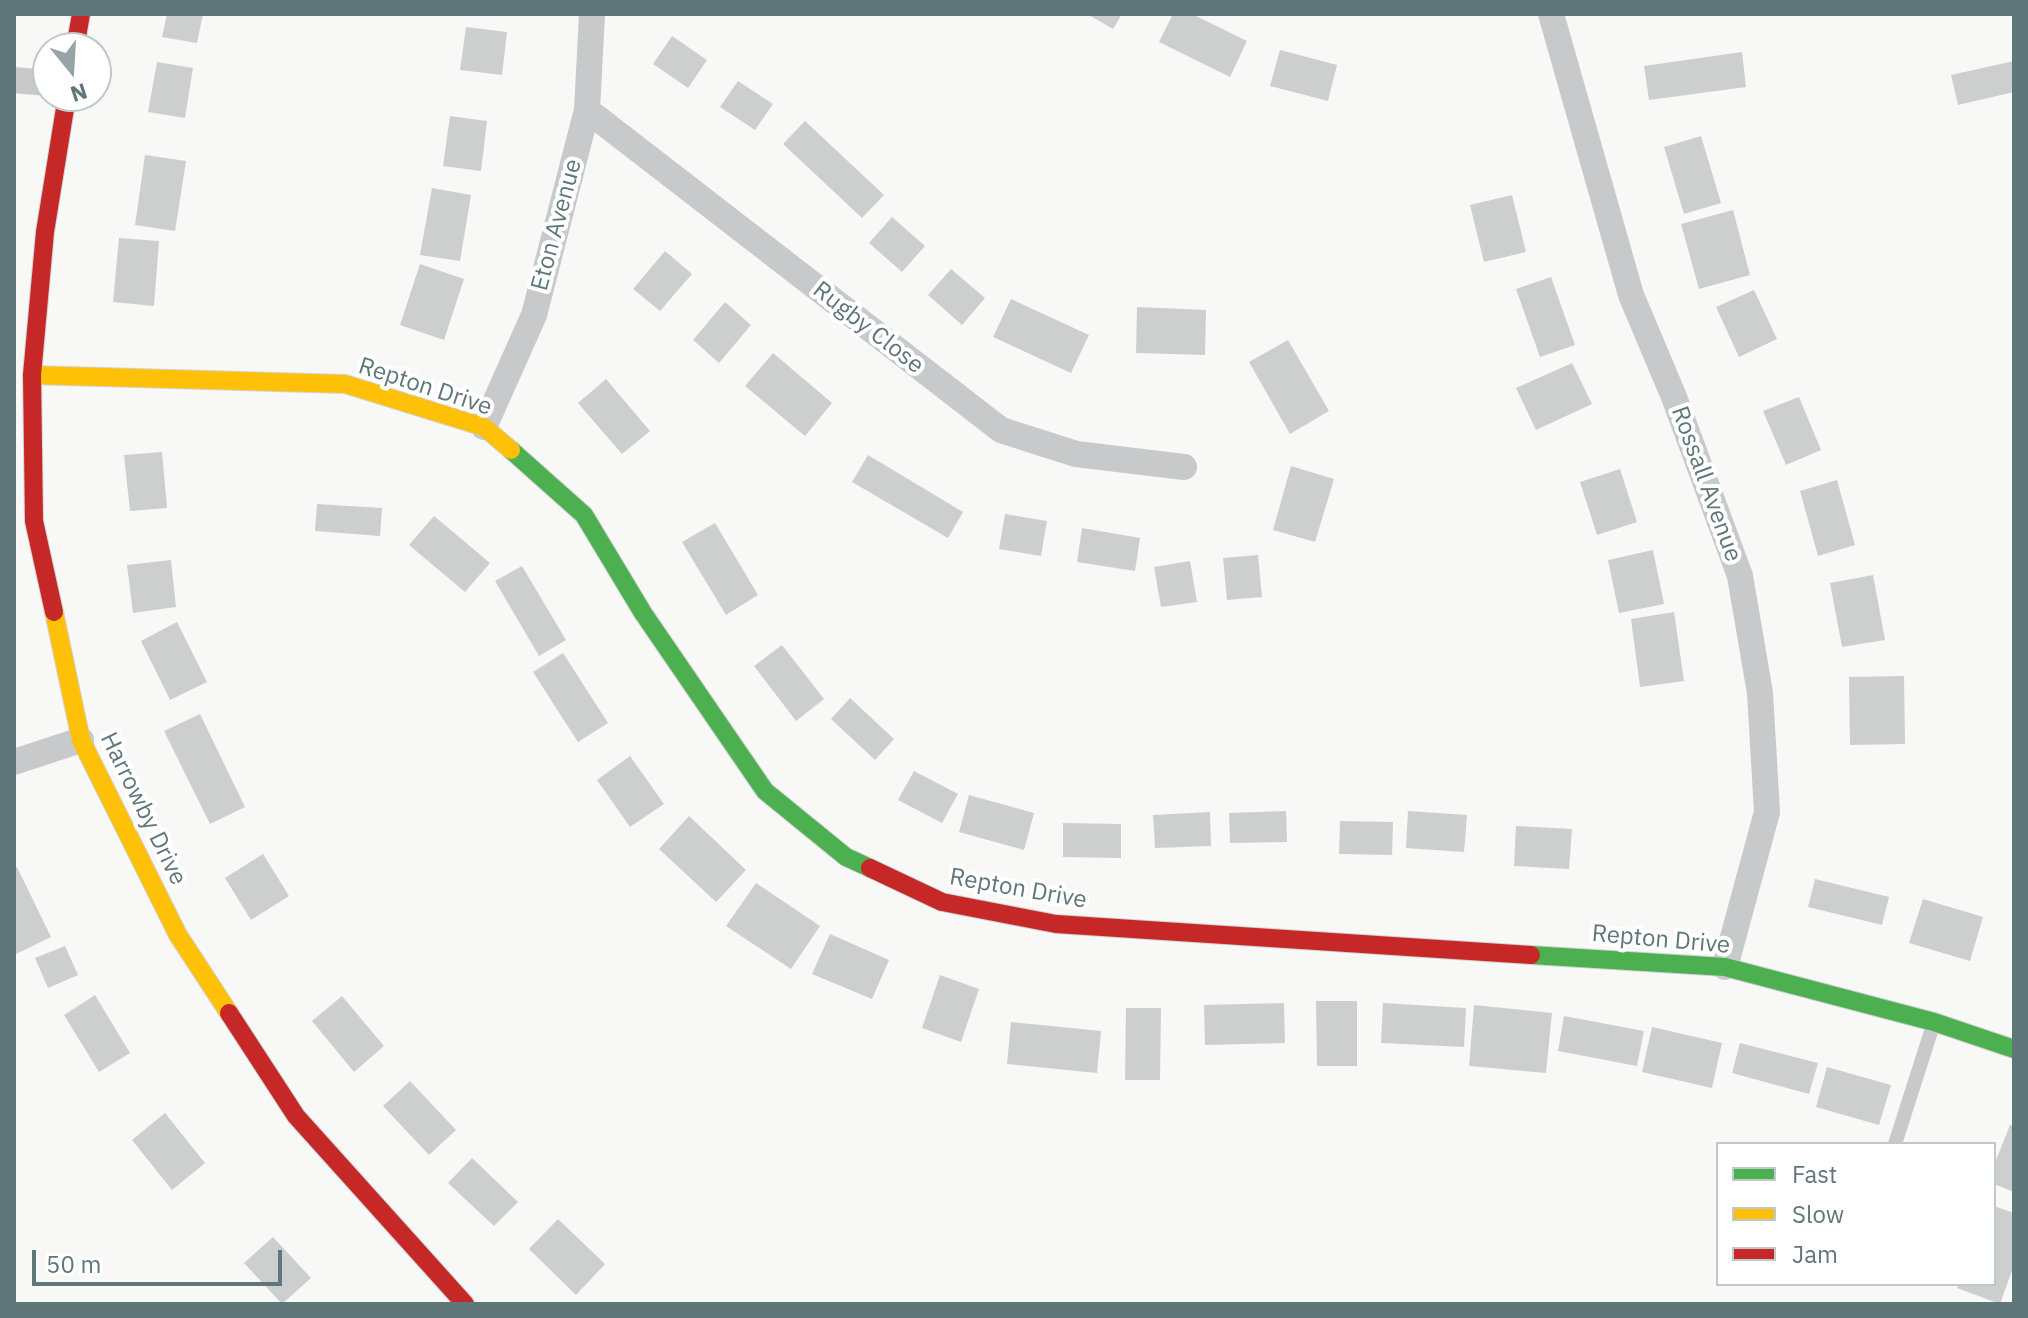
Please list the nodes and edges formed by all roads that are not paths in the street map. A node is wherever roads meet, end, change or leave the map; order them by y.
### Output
1 (592, 14) edge
2 (1551, 14) edge
3 (587, 110) junction
4 (64, 112) edge
5 (32, 375) junction
6 (484, 427) junction
7 (1184, 467) dead end
8 (81, 740) junction
9 (14, 762) edge
10 (1725, 967) junction
11 (1934, 1022) junction
12 (2014, 1049) edge
13 (1896, 1142) edge
14 (465, 1304) edge

1 - 3 street, Eton Avenue
2 - 10 street, Rossall Avenue
3 - 6 street, Eton Avenue
3 - 7 street, Rugby Close
4 - 5 street, Harrowby Drive
5 - 6 street, Repton Drive
5 - 8 street, Harrowby Drive
6 - 10 street, Repton Drive
8 - 9 street
8 - 14 street, Harrowby Drive
10 - 11 street, Repton Drive
11 - 12 street, Repton Drive
11 - 13 lane

